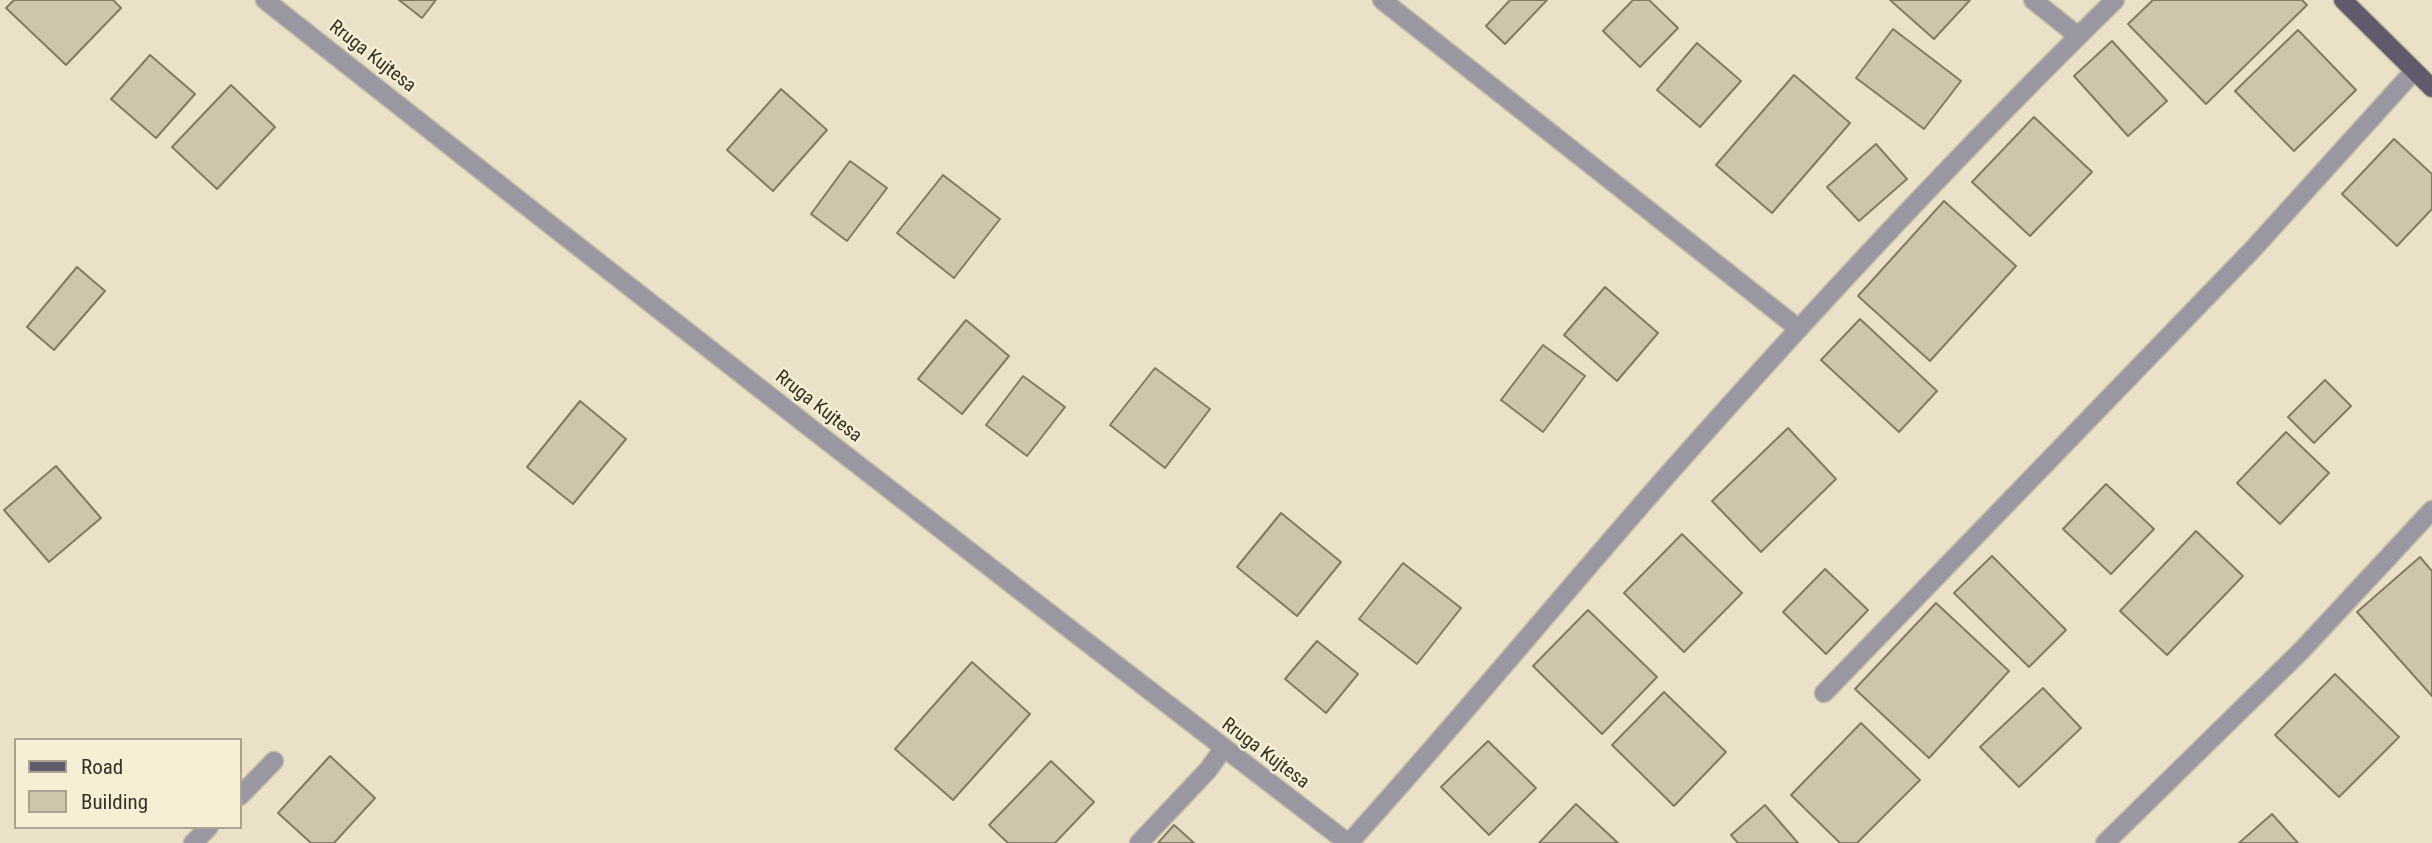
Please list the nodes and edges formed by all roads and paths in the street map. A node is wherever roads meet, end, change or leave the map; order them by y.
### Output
1 (265, 0) edge
2 (1382, 0) edge
3 (2033, 0) edge
4 (2115, 0) edge
5 (2352, 3) edge
6 (2077, 36) junction
7 (2414, 71) junction
8 (2432, 88) edge
9 (1800, 329) junction
10 (2432, 510) edge
11 (1824, 693) dead end
12 (1223, 750) junction
13 (274, 761) dead end
14 (242, 794) edge
15 (207, 829) edge
16 (193, 843) edge
17 (1139, 843) edge
18 (1348, 843) edge
19 (2105, 843) edge

1 - 12 street, Rruga Kujtesa
2 - 9 street
3 - 6 street
4 - 6 street
5 - 7 main road
6 - 9 street
7 - 8 main road
7 - 11 street
9 - 18 street
10 - 19 street
12 - 17 street
12 - 18 street, Rruga Kujtesa
13 - 14 street
15 - 16 street

